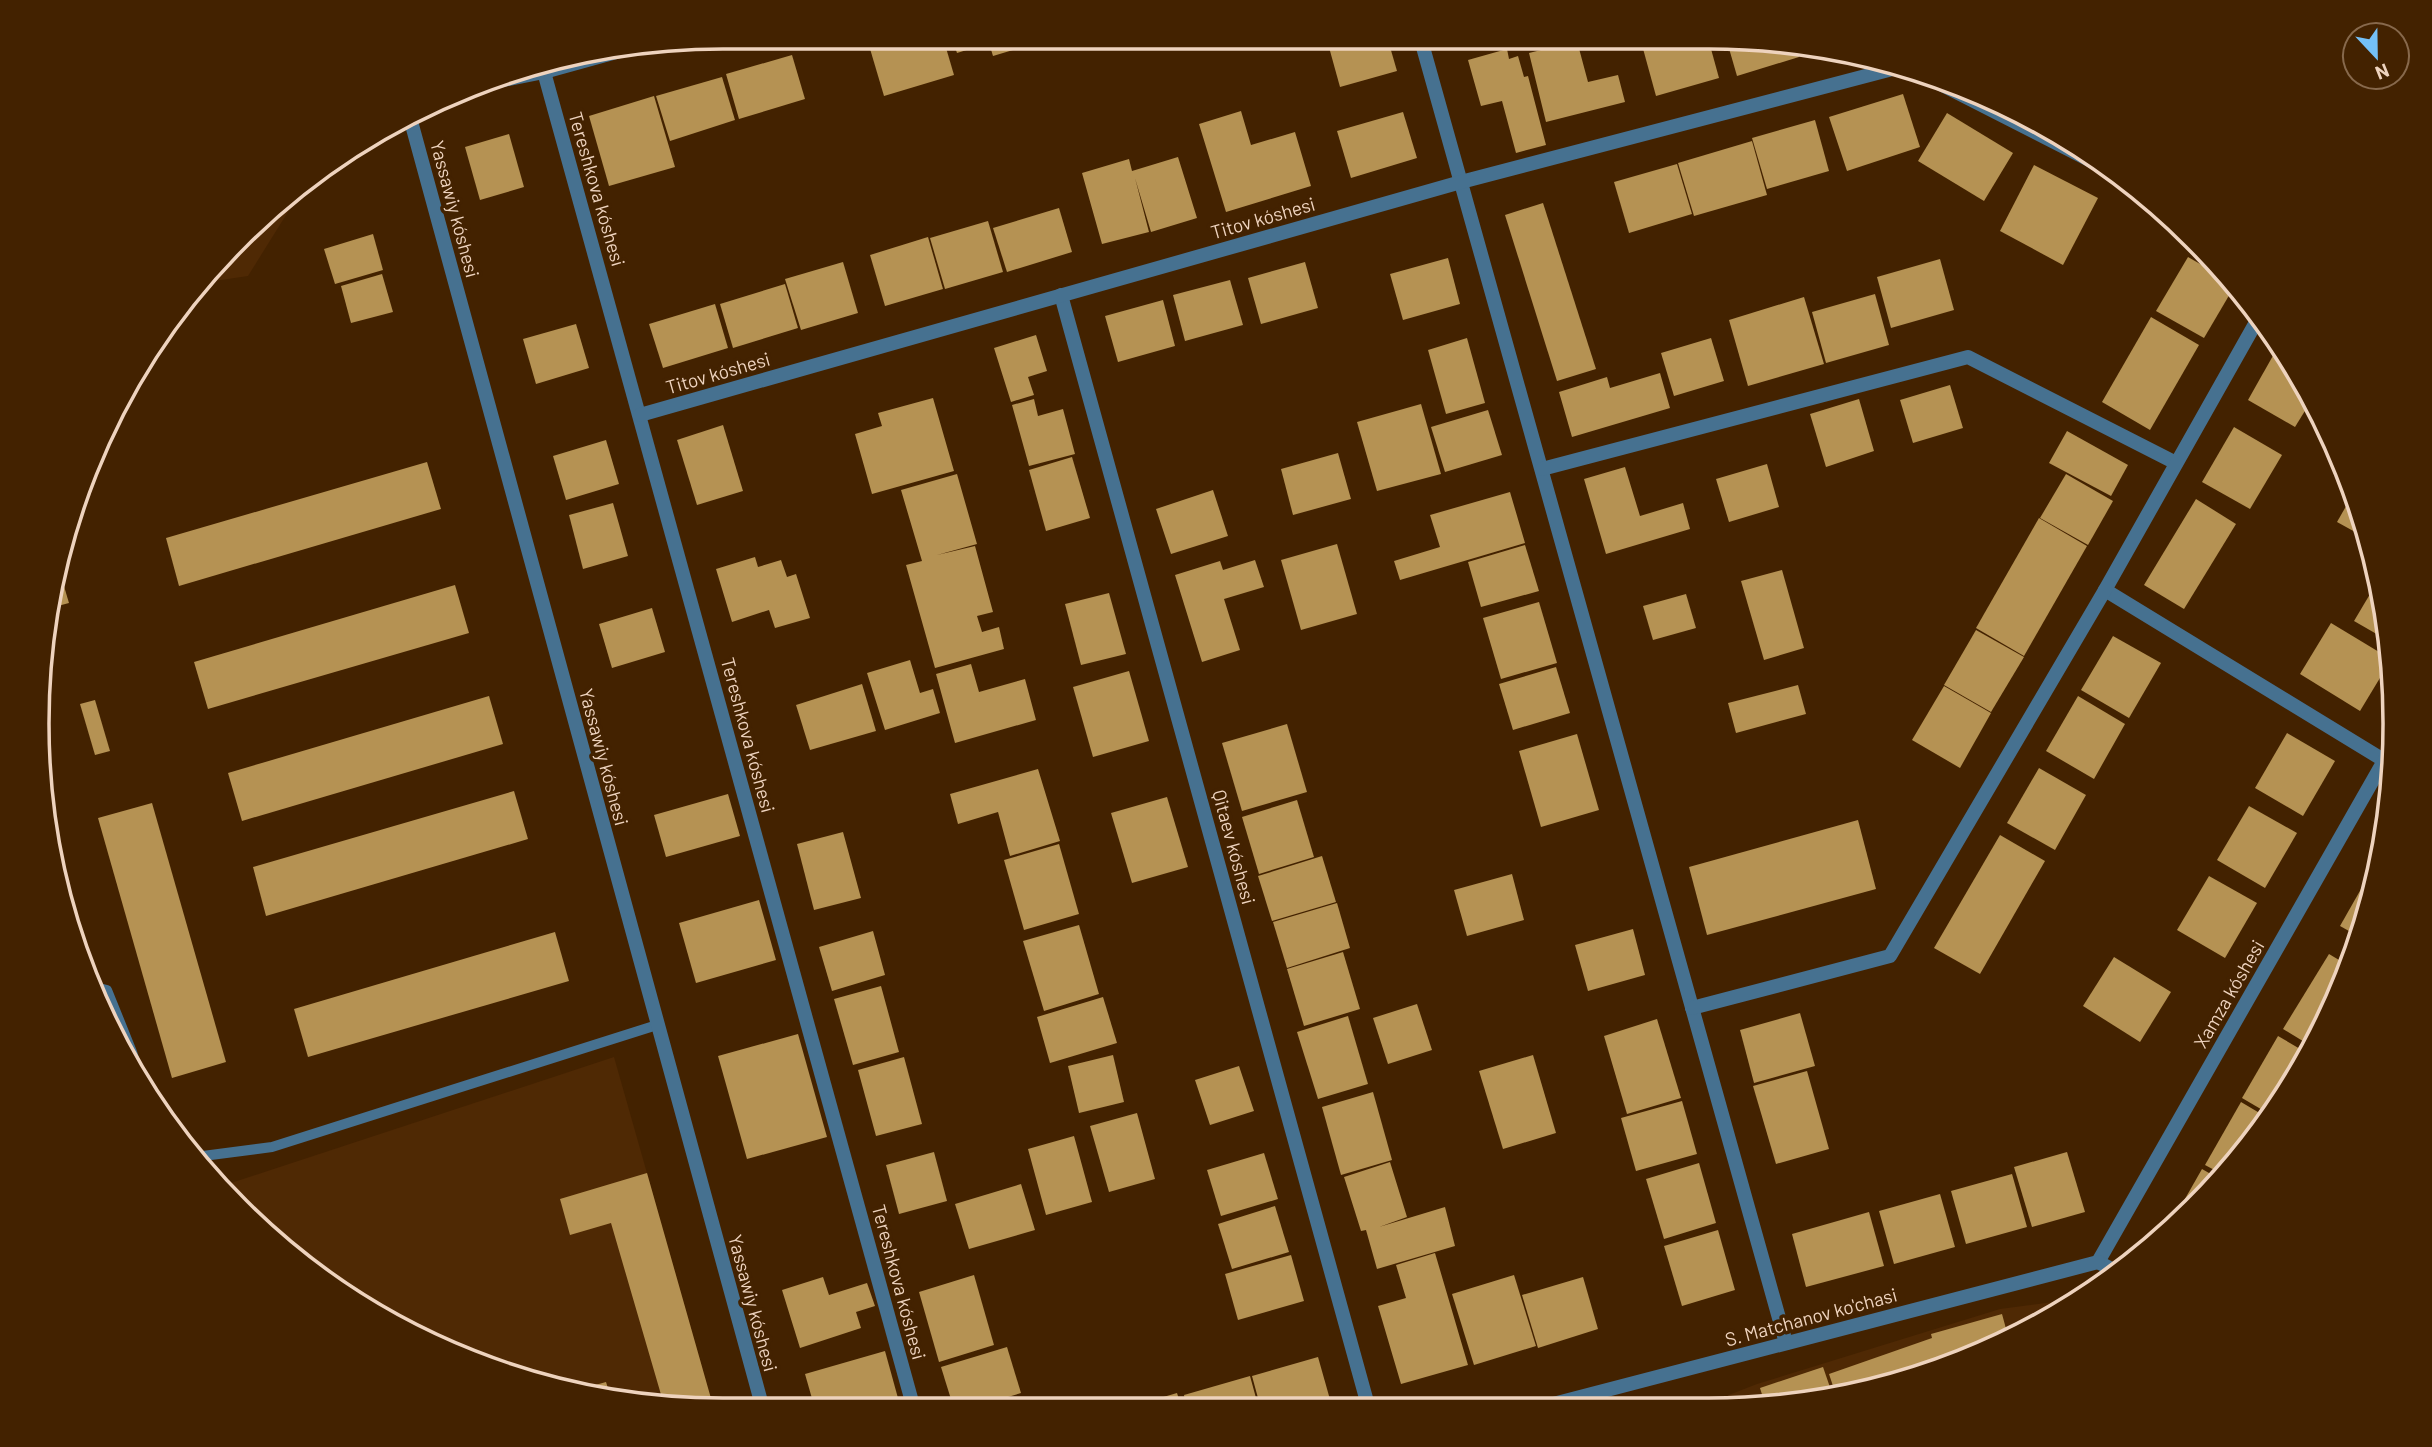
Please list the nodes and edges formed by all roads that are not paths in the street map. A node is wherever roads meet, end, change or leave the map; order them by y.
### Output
1 (1424, 49) edge
2 (1882, 72) edge
3 (544, 73) edge
4 (412, 126) edge
5 (1461, 182) junction
6 (1061, 295) junction
7 (2253, 327) edge
8 (640, 415) junction
9 (2176, 463) junction
10 (1542, 470) junction
11 (2105, 590) junction
12 (2382, 759) edge
13 (2381, 775) edge
14 (103, 989) edge
15 (1692, 1008) junction
16 (657, 1025) junction
17 (123, 1030) edge
18 (206, 1156) edge
19 (2098, 1262) junction
20 (2107, 1267) edge
21 (1786, 1343) junction
22 (760, 1398) edge
23 (911, 1398) edge
24 (1366, 1398) edge
25 (1576, 1398) edge

1 - 5 street
2 - 5 street, Titov kóshesi
3 - 8 street, Tereshkova kóshesi
4 - 16 street, Yassawiy kóshesi
5 - 6 street, Titov kóshesi
5 - 10 street
6 - 8 street, Titov kóshesi
6 - 24 street, Qitaev kóshesi
7 - 9 street
8 - 23 street, Tereshkova kóshesi
9 - 10 street
9 - 11 street
10 - 15 street
11 - 12 street
11 - 15 street
13 - 19 street, Xamza kóshesi
14 - 17 lane
15 - 21 street
16 - 18 lane
16 - 22 street, Yassawiy kóshesi
19 - 20 street
19 - 21 street, S. Matchanov ko'chasi
21 - 25 street, S. Matchanov ko'chasi

